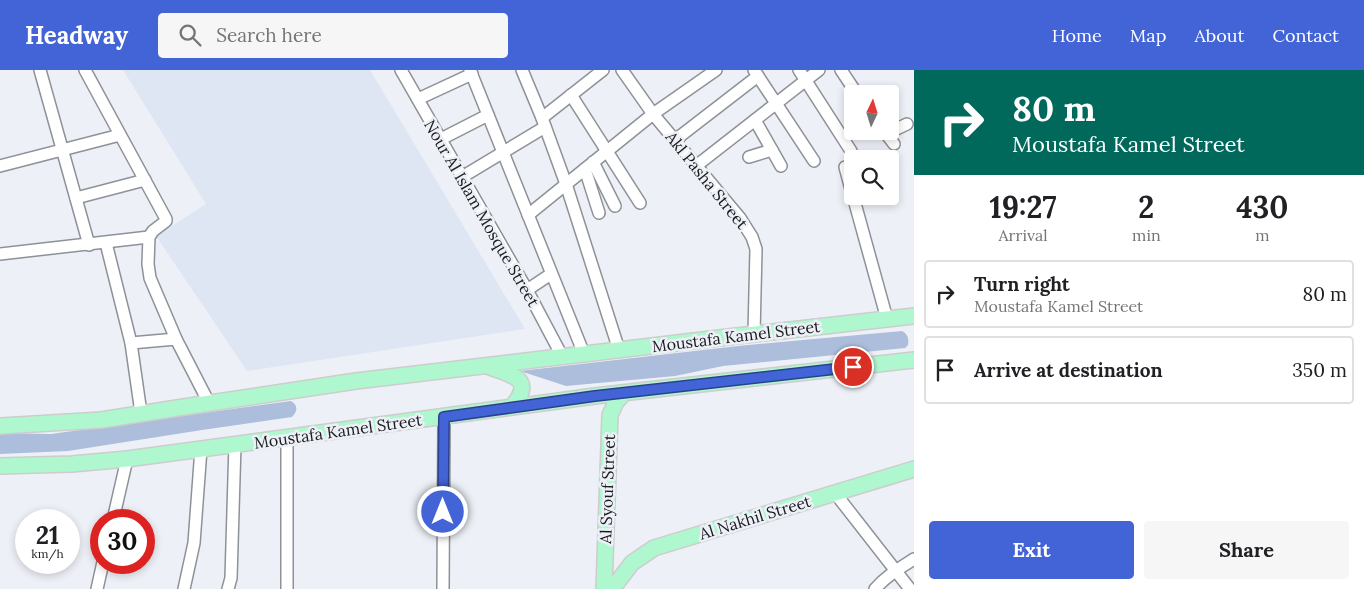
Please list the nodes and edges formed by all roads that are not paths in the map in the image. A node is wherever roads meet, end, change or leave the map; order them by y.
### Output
1 (40, 70) edge
2 (85, 70) edge
3 (401, 70) edge
4 (522, 70) edge
5 (603, 70) edge
6 (622, 70) edge
7 (716, 70) edge
8 (799, 70) edge
9 (819, 70) edge
10 (840, 70) edge
11 (471, 72) edge
12 (756, 73) edge
13 (806, 80) junction
14 (851, 85) edge
15 (571, 95) junction
16 (418, 99) junction
17 (777, 103) junction
18 (653, 114) junction
19 (488, 115) junction
20 (755, 120) junction
21 (544, 122) junction
22 (907, 124) dead end
23 (899, 127) edge
24 (120, 135) junction
25 (441, 139) junction
26 (675, 140) junction
27 (891, 140) edge
28 (894, 144) dead end
29 (62, 150) junction
30 (772, 150) junction
31 (850, 150) edge
32 (607, 151) junction
33 (503, 152) junction
34 (749, 157) dead end
35 (814, 161) dead end
36 (0, 166) edge
37 (589, 166) junction
38 (696, 166) junction
39 (781, 166) dead end
40 (462, 177) junction
41 (145, 180) junction
42 (566, 184) junction
43 (76, 198) junction
44 (640, 203) dead end
45 (857, 205) edge
46 (615, 206) dead end
47 (599, 213) dead end
48 (528, 215) junction
49 (149, 237) junction
50 (106, 243) junction
51 (89, 245) junction
52 (0, 254) edge
53 (551, 274) junction
54 (527, 290) junction
55 (900, 318) edge
56 (914, 328) edge
57 (754, 334) junction
58 (176, 339) junction
59 (131, 343) junction
60 (619, 350) junction
61 (584, 354) junction
62 (562, 356) junction
63 (912, 358) edge
64 (487, 366) junction
65 (624, 393) junction
66 (209, 403) junction
67 (512, 408) junction
68 (141, 413) junction
69 (444, 417) junction
70 (0, 426) edge
71 (287, 437) junction
72 (235, 444) junction
73 (202, 449) junction
74 (127, 459) junction
75 (7, 466) edge
76 (914, 469) edge
77 (0, 474) edge
78 (835, 493) junction
79 (116, 509) edge
80 (914, 559) edge
81 (895, 571) junction
82 (100, 574) edge
83 (97, 589) edge
84 (184, 589) edge
85 (228, 589) edge
86 (287, 589) edge
87 (443, 589) edge
88 (604, 589) edge
89 (612, 589) edge
90 (875, 589) edge
91 (910, 589) edge

1 - 29 street
2 - 24 street
3 - 16 street, Nour Al Islam Mosque Street
4 - 21 street
5 - 15 street
6 - 18 street, Akl Pasha Street
7 - 18 street
8 - 13 street
9 - 13 street
10 - 14 street
11 - 16 street
11 - 19 street
12 - 17 street
12 - 26 street
13 - 17 street
13 - 31 street
15 - 21 street
15 - 32 street
16 - 25 street, Nour Al Islam Mosque Street
17 - 20 street
17 - 35 street
18 - 26 street, Akl Pasha Street
18 - 32 street
19 - 25 street
19 - 33 street
20 - 30 street
20 - 38 street
21 - 33 street
21 - 42 street
22 - 23 street
24 - 29 street
24 - 41 street
25 - 40 street, Nour Al Islam Mosque Street
26 - 38 street, Akl Pasha Street
27 - 28 street
29 - 36 street
29 - 43 street
30 - 34 street
30 - 39 street
32 - 37 street
32 - 44 street
33 - 40 street
33 - 48 street
37 - 42 street
37 - 46 street
37 - 47 street
38 - 57 street, Akl Pasha Street
40 - 54 street, Nour Al Islam Mosque Street
41 - 43 street
41 - 49 street
42 - 48 street
42 - 60 street
43 - 51 street
45 - 55 street
48 - 53 street
49 - 50 street
49 - 58 street
50 - 51 street
50 - 59 street
51 - 52 street
53 - 54 street
53 - 61 street
54 - 62 street, Nour Al Islam Mosque Street
55 - 56 main road
55 - 57 main road, Moustafa Kamel Street
57 - 60 main road, Moustafa Kamel Street
58 - 59 street
58 - 66 street
59 - 68 street
60 - 61 main road, Moustafa Kamel Street
61 - 62 main road, Moustafa Kamel Street
62 - 64 main road, Moustafa Kamel Street
63 - 65 main road, Moustafa Kamel Street
64 - 66 main road, Moustafa Kamel Street
64 - 67 main road
65 - 67 main road, Moustafa Kamel Street
65 - 88 main road, Al Syouf Street
66 - 68 main road, Moustafa Kamel Street
67 - 69 main road, Moustafa Kamel Street
68 - 70 main road, Moustafa Kamel Street
69 - 71 main road, Moustafa Kamel Street
69 - 87 street
71 - 72 main road, Moustafa Kamel Street
71 - 86 street
72 - 73 main road, Moustafa Kamel Street
72 - 85 street
73 - 74 main road, Moustafa Kamel Street
73 - 84 street
74 - 75 main road, Moustafa Kamel Street
74 - 79 street
75 - 77 main road
76 - 78 main road, Al Nakhil Street
78 - 81 street
78 - 89 main road, Al Nakhil Street
80 - 81 street
81 - 90 street
81 - 91 street
82 - 83 street

